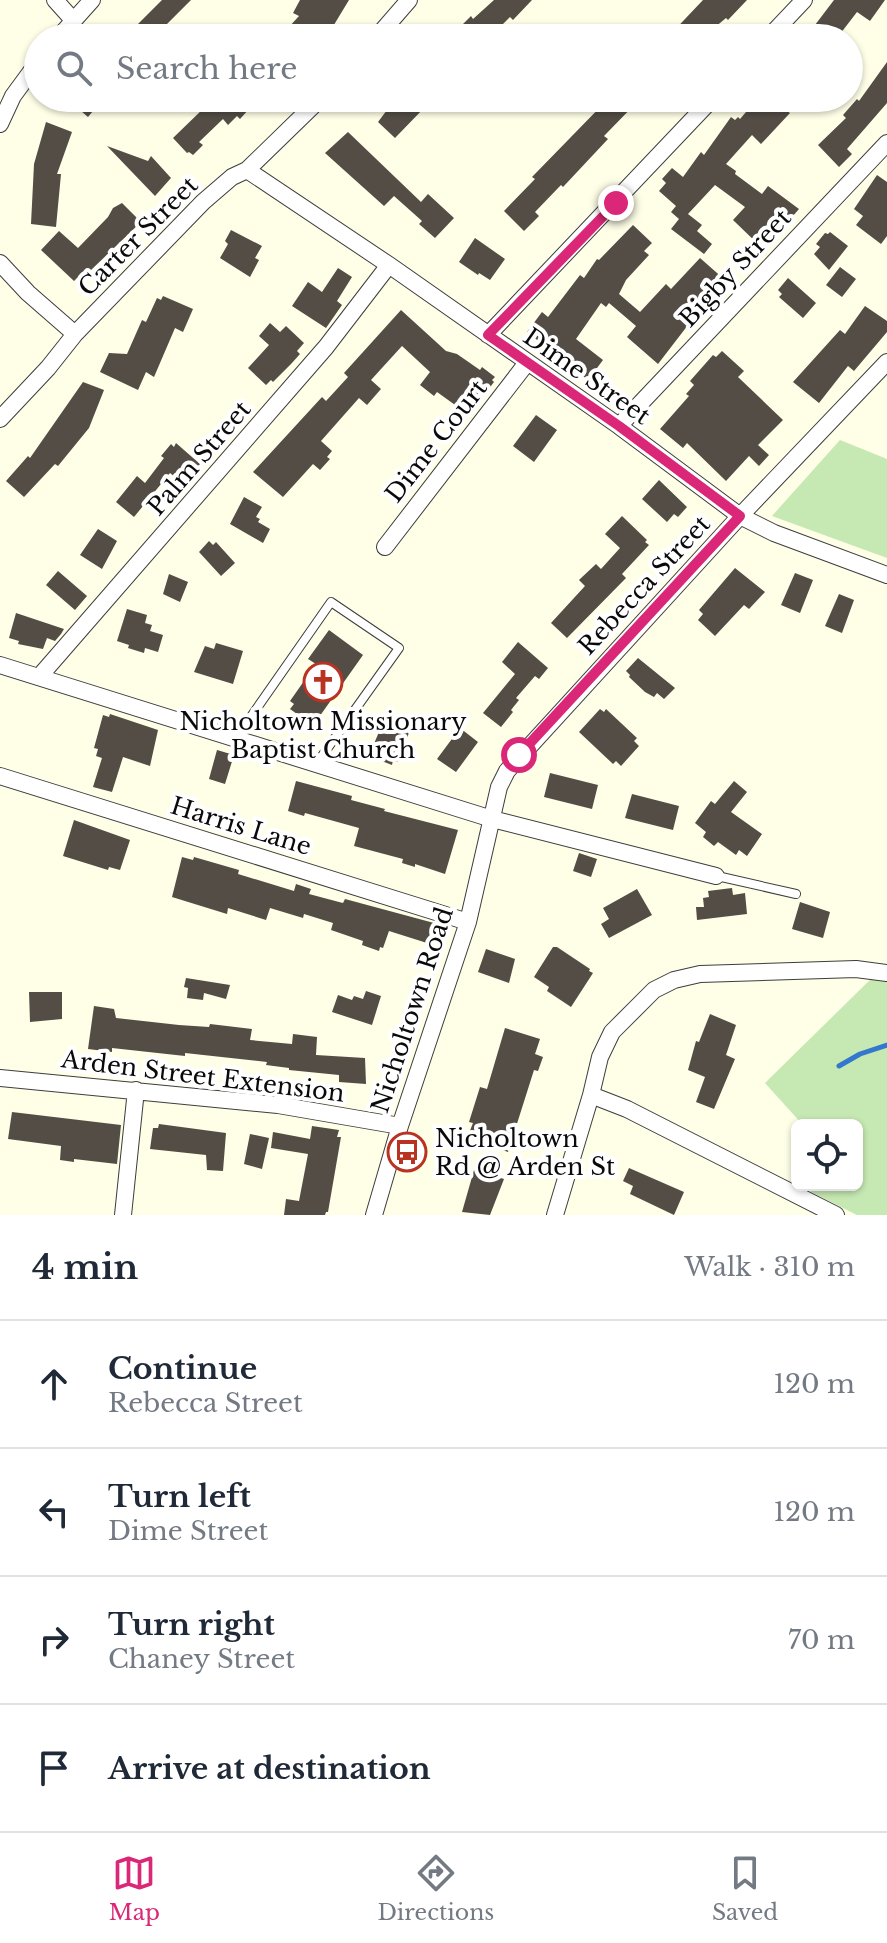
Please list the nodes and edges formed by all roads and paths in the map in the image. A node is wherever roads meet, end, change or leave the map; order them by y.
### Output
1 (55, 0) edge
2 (92, 0) edge
3 (409, 0) edge
4 (804, 0) edge
5 (73, 20) junction
6 (70, 24) edge
7 (388, 24) edge
8 (781, 24) edge
9 (24, 81) edge
10 (307, 112) edge
11 (700, 112) edge
12 (0, 124) edge
13 (887, 143) edge
14 (247, 170) junction
15 (0, 263) edge
16 (389, 265) junction
17 (75, 334) junction
18 (488, 335) junction
19 (887, 362) edge
20 (526, 364) junction
21 (0, 419) edge
22 (619, 426) junction
23 (740, 516) junction
24 (385, 547) dead end
25 (887, 575) edge
26 (0, 665) edge
27 (39, 677) junction
28 (235, 738) junction
29 (316, 764) junction
30 (0, 776) edge
31 (492, 819) junction
32 (716, 876) joint
33 (796, 894) dead end
34 (468, 922) junction
35 (887, 973) edge
36 (0, 1078) edge
37 (136, 1090) junction
38 (591, 1095) junction
39 (400, 1126) junction
40 (123, 1215) edge
41 (374, 1215) edge
42 (555, 1215) edge
43 (836, 1215) edge

1 - 5 street
2 - 5 street
3 - 7 street
4 - 8 street
5 - 6 street
9 - 12 street
10 - 14 street, Carter Street
11 - 18 street
13 - 22 street, Bigby Street
14 - 16 street, Dime Street
14 - 17 street, Carter Street
15 - 17 street
16 - 18 street, Dime Street
16 - 27 street, Palm Street
17 - 21 street, Carter Street
18 - 20 street, Dime Street
19 - 23 street, Rebecca Street
20 - 22 street, Dime Street
20 - 24 street, Dime Court
22 - 23 street, Dime Street
23 - 25 street, Dime Street
23 - 31 street, Rebecca Street
26 - 27 street
27 - 28 street
28 - 29 street
28 - 29 lane
29 - 31 street
30 - 34 street, Harris Lane
31 - 32 street
31 - 34 street, Nicholtown Road
32 - 33 lane
34 - 39 street, Nicholtown Road
35 - 38 street
36 - 37 street, Arden Street Extension
37 - 39 street, Arden Street Extension
37 - 40 street
38 - 42 street
38 - 43 street
39 - 41 street, Nicholtown Road

